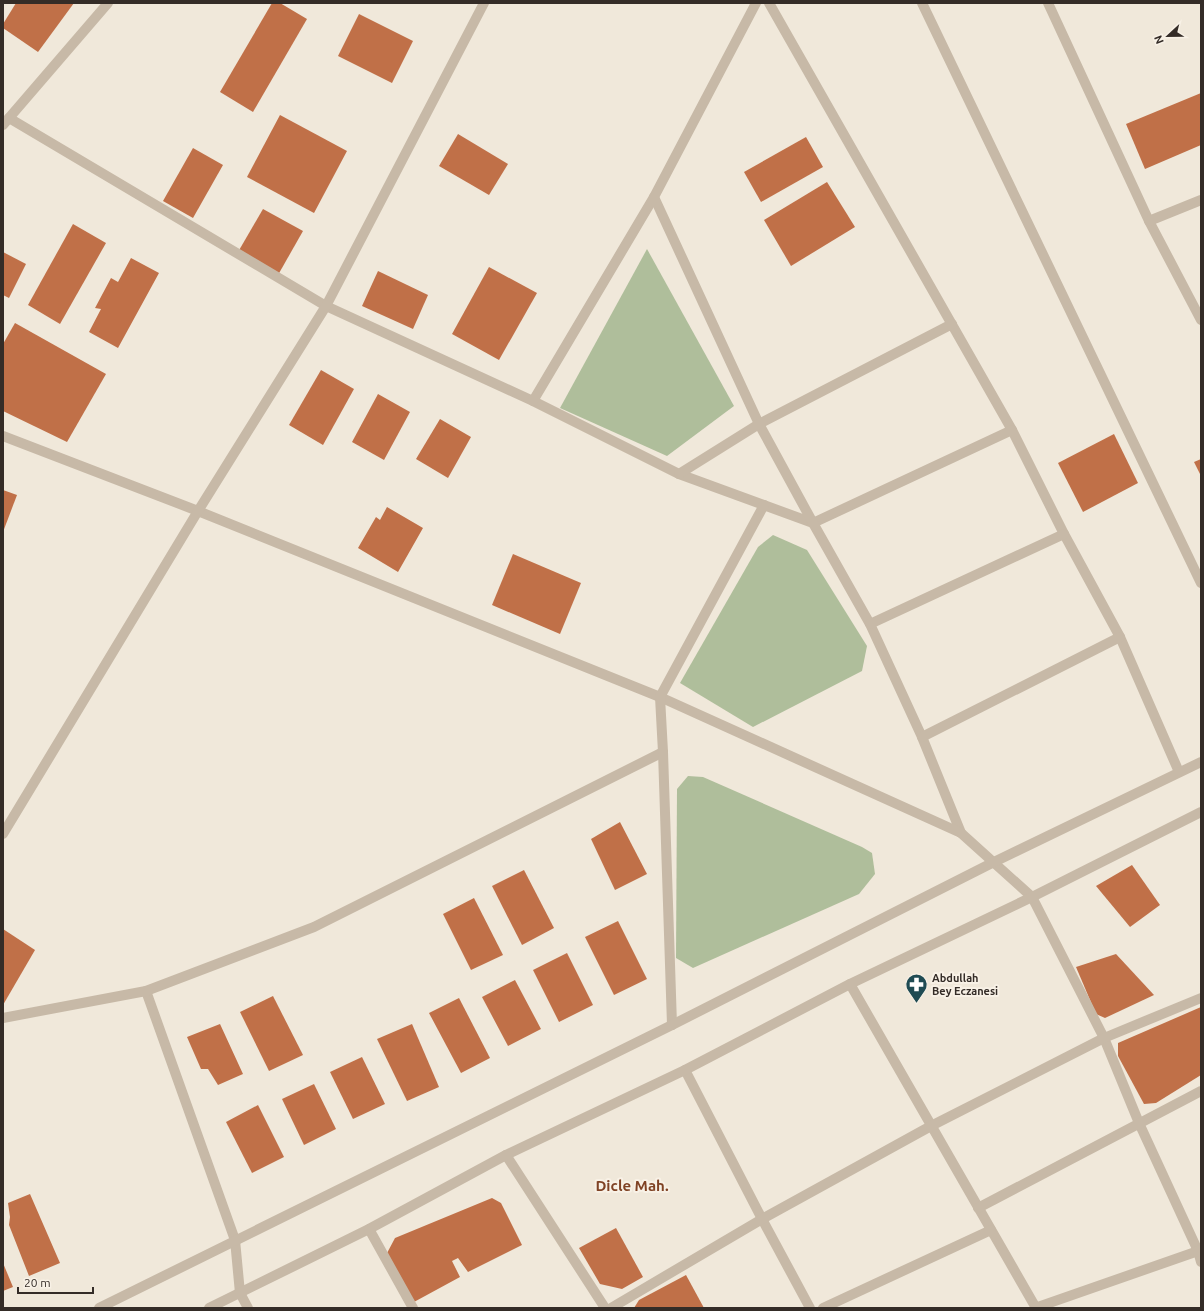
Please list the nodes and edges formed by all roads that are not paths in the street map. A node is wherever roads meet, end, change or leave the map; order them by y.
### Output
1 (108, 3) edge
2 (484, 3) edge
3 (756, 3) edge
4 (769, 3) edge
5 (922, 3) edge
6 (1048, 3) edge
7 (6, 122) edge
8 (654, 197) junction
9 (1201, 200) edge
10 (1149, 221) junction
11 (326, 306) junction
12 (1201, 320) edge
13 (952, 324) junction
14 (533, 401) junction
15 (759, 424) junction
16 (1012, 430) junction
17 (3, 436) edge
18 (679, 474) junction
19 (764, 505) junction
20 (198, 510) junction
21 (813, 524) junction
22 (1064, 534) junction
23 (1201, 583) edge
24 (870, 624) junction
25 (1120, 638) junction
26 (660, 697) junction
27 (922, 737) junction
28 (663, 752) junction
29 (1201, 762) edge
30 (1179, 772) junction
31 (1201, 812) edge
32 (961, 833) junction
33 (3, 834) edge
34 (994, 862) junction
35 (1032, 897) junction
36 (850, 984) junction
37 (146, 991) junction
38 (1201, 998) edge
39 (3, 1018) edge
40 (672, 1025) junction
41 (1104, 1038) junction
42 (685, 1070) junction
43 (1201, 1091) edge
44 (1139, 1123) junction
45 (931, 1126) junction
46 (506, 1155) junction
47 (978, 1208) junction
48 (762, 1219) junction
49 (369, 1229) junction
50 (991, 1230) junction
51 (235, 1240) junction
52 (1199, 1250) edge
53 (1201, 1262) edge
54 (240, 1293) junction
55 (99, 1308) edge
56 (209, 1308) edge
57 (248, 1308) edge
58 (413, 1308) edge
59 (605, 1308) edge
60 (611, 1308) edge
61 (810, 1308) edge
62 (823, 1308) edge
63 (1036, 1308) edge

1 - 7 street
2 - 11 street
3 - 8 street
4 - 13 street
5 - 23 street
6 - 10 street
7 - 11 street
8 - 14 street
8 - 15 street
9 - 10 street
10 - 12 street
11 - 14 street
11 - 20 street
13 - 15 street
13 - 16 street
14 - 18 street
15 - 18 street
15 - 21 street
16 - 21 street
16 - 22 street
17 - 20 street
18 - 19 street
19 - 21 street
19 - 26 street
20 - 26 street
20 - 33 street
21 - 24 street
22 - 24 street
22 - 25 street
24 - 27 street
25 - 27 street
25 - 30 street
26 - 28 street
26 - 32 street
27 - 32 street
28 - 37 street
28 - 40 street
29 - 30 street
30 - 34 street
31 - 35 street
32 - 34 street
34 - 35 street
34 - 40 street
35 - 36 street
35 - 41 street
36 - 42 street
36 - 45 street
37 - 39 street
37 - 51 street
38 - 41 street
40 - 51 street
41 - 44 street
41 - 45 street
42 - 46 street
42 - 48 street
43 - 44 street
44 - 47 street
44 - 52 street
45 - 47 street
45 - 48 street
46 - 49 street
46 - 59 street
47 - 50 street
48 - 60 street
48 - 61 street
49 - 54 street
49 - 58 street
50 - 62 street
50 - 63 street
51 - 54 street
51 - 55 street
52 - 53 street
52 - 63 street
54 - 56 street
54 - 57 street

